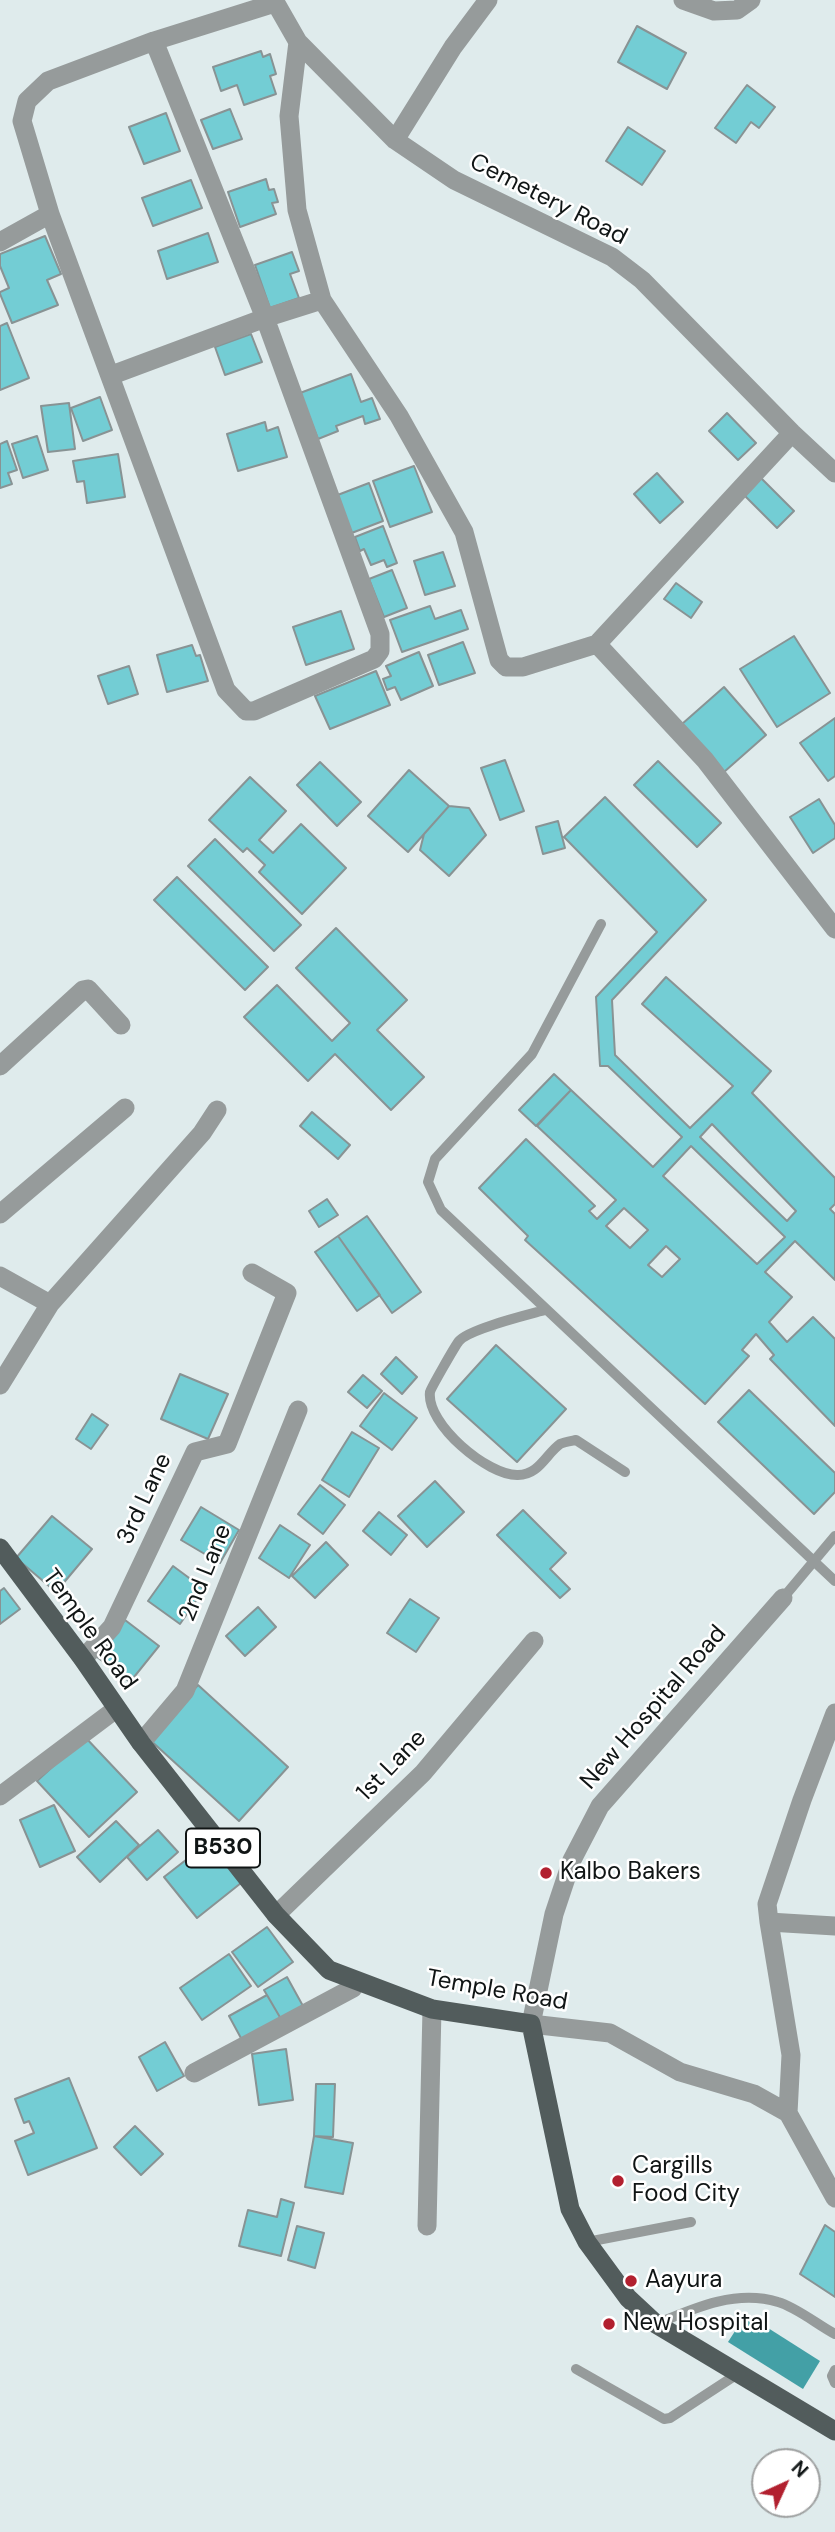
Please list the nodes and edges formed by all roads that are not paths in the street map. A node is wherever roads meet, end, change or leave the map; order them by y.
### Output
1 (488, 0) edge
2 (683, 0) edge
3 (751, 0) edge
4 (275, 1) edge
5 (154, 41) junction
6 (298, 42) junction
7 (395, 140) junction
8 (50, 214) junction
9 (0, 242) edge
10 (322, 300) junction
11 (265, 318) junction
12 (112, 375) junction
13 (792, 433) junction
14 (835, 473) edge
15 (597, 644) junction
16 (601, 924) dead end
17 (835, 929) edge
18 (121, 1026) dead end
19 (0, 1066) edge
20 (125, 1108) dead end
21 (217, 1110) dead end
22 (0, 1214) edge
23 (252, 1273) dead end
24 (0, 1276) edge
25 (50, 1304) junction
26 (545, 1310) junction
27 (0, 1385) edge
28 (298, 1410) dead end
29 (625, 1472) dead end
30 (835, 1536) edge
31 (0, 1549) edge
32 (813, 1560) junction
33 (835, 1581) edge
34 (783, 1598) joint
35 (534, 1641) dead end
36 (83, 1659) junction
37 (116, 1709) junction
38 (835, 1713) edge
39 (141, 1743) junction
40 (0, 1796) edge
41 (276, 1915) junction
42 (769, 1922) junction
43 (835, 1926) edge
44 (356, 1982) junction
45 (432, 2009) junction
46 (531, 2024) junction
47 (194, 2073) dead end
48 (788, 2113) junction
49 (835, 2198) edge
50 (691, 2222) dead end
51 (427, 2225) dead end
52 (587, 2242) junction
53 (656, 2323) junction
54 (835, 2334) edge
55 (576, 2369) dead end
56 (835, 2370) edge
57 (739, 2373) junction
58 (835, 2383) edge
59 (835, 2431) edge

1 - 7 street
2 - 3 street
4 - 5 street
4 - 6 street, Cemetery Road
5 - 8 street
5 - 11 street
6 - 7 street, Cemetery Road
6 - 10 street
7 - 13 street, Cemetery Road
8 - 9 street
8 - 12 street
10 - 11 street
10 - 15 street
11 - 12 street
11 - 12 street
13 - 14 street, Cemetery Road
13 - 15 street
15 - 17 street
16 - 26 lane
18 - 19 street
20 - 22 street
21 - 25 street
23 - 36 street, 3rd Lane
24 - 25 street
25 - 27 street
26 - 29 lane
26 - 32 lane
28 - 39 street, 2nd Lane
30 - 32 lane
31 - 36 main road, Temple Road / B530
32 - 33 lane
32 - 34 lane
34 - 46 street, New Hospital Road
35 - 41 street, 1st Lane
36 - 37 main road, Temple Road / B530
37 - 39 main road, Temple Road / B530
37 - 40 street
38 - 42 street
39 - 41 main road, Temple Road / B530
41 - 44 main road, Temple Road / B530
42 - 43 street
42 - 48 street
44 - 45 main road, Temple Road / B530
44 - 47 street
45 - 46 main road, Temple Road / B530
45 - 51 street
46 - 48 street, Temple Road
46 - 52 main road, New Hospital Road
48 - 49 street
50 - 52 lane
52 - 53 main road, New Hospital Road
53 - 54 lane
53 - 57 main road, New Hospital Road
55 - 57 lane
56 - 58 lane
57 - 59 main road, New Hospital Road

